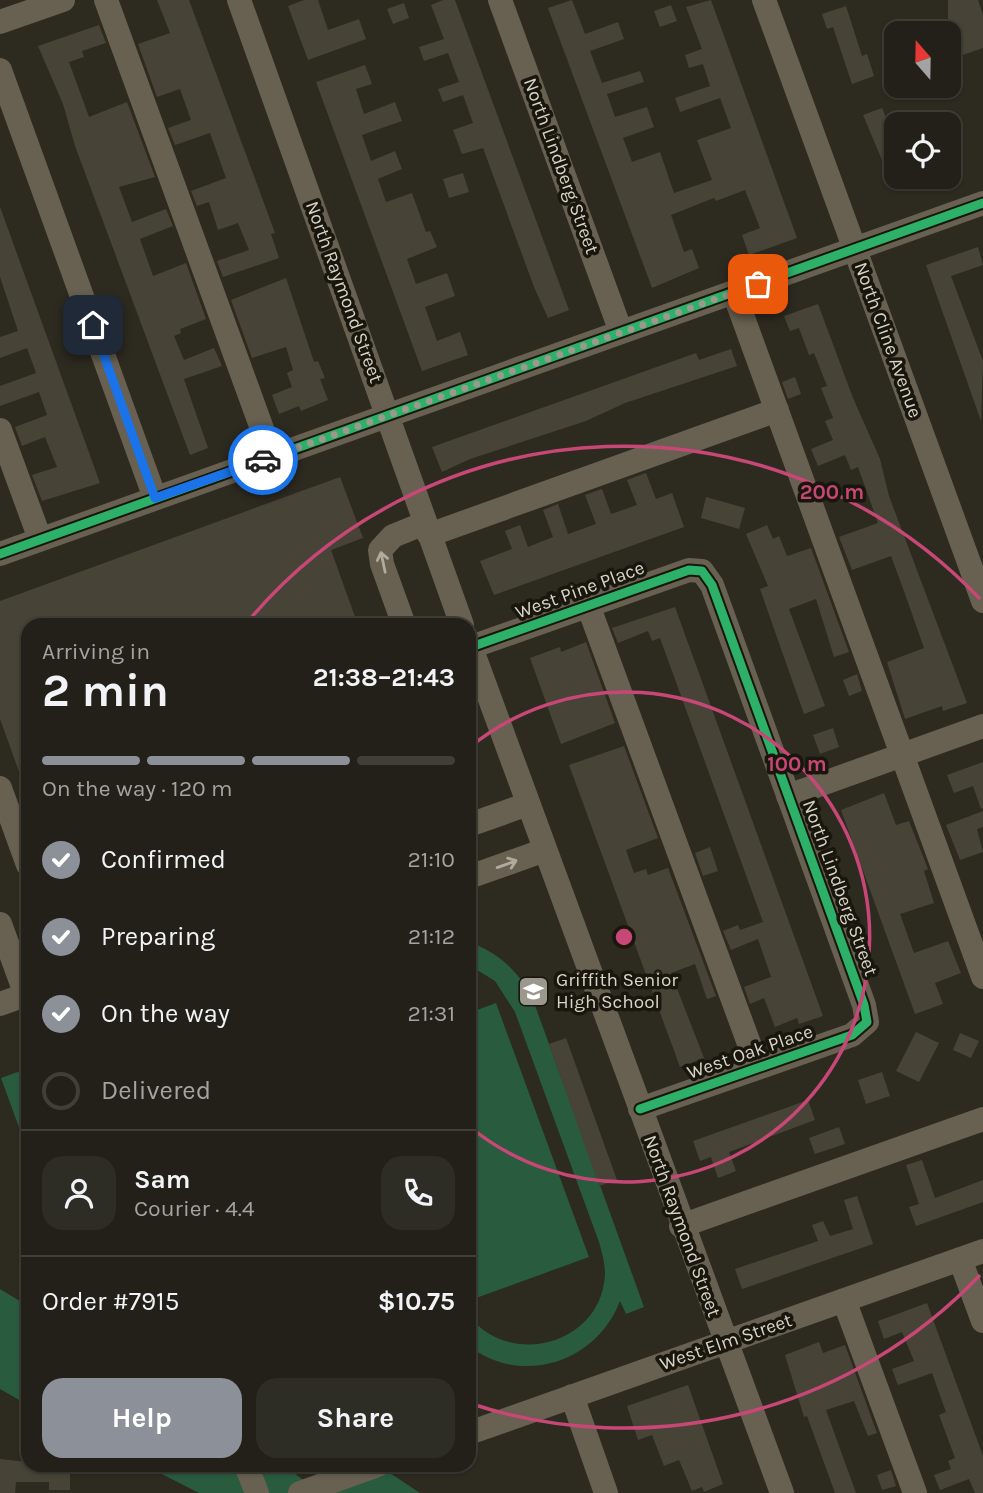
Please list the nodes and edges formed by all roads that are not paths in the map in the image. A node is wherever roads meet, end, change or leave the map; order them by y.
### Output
1 (63, 0) edge
2 (106, 0) edge
3 (239, 0) edge
4 (500, 0) edge
5 (764, 0) edge
6 (0, 22) edge
7 (0, 70) edge
8 (983, 203) edge
9 (854, 249) junction
10 (734, 293) junction
11 (621, 332) junction
12 (777, 410) junction
13 (387, 415) junction
14 (0, 430) edge
15 (272, 456) junction
16 (155, 498) junction
17 (427, 529) junction
18 (40, 539) junction
19 (0, 554) edge
20 (702, 571) joint
21 (983, 601) edge
22 (588, 605) junction
23 (401, 618) edge
24 (460, 618) edge
25 (476, 636) edge
26 (476, 662) edge
27 (983, 726) edge
28 (903, 755) junction
29 (0, 788) edge
30 (788, 796) junction
31 (528, 804) junction
32 (476, 816) edge
33 (21, 846) edge
34 (545, 850) junction
35 (476, 875) edge
36 (0, 925) edge
37 (983, 977) edge
38 (21, 979) edge
39 (21, 996) edge
40 (0, 1004) edge
41 (867, 1022) joint
42 (758, 1068) junction
43 (640, 1109) junction
44 (983, 1119) edge
45 (681, 1226) junction
46 (972, 1255) edge
47 (844, 1300) junction
48 (983, 1321) edge
49 (726, 1342) junction
50 (572, 1396) junction
51 (476, 1430) edge
52 (249, 1472) edge
53 (358, 1472) edge
54 (257, 1493) edge
55 (300, 1493) edge
56 (606, 1493) edge
57 (782, 1493) edge
58 (915, 1493) edge

1 - 6 street
2 - 15 street
3 - 13 street, North Raymond Street
4 - 11 street, North Lindberg Street
5 - 9 street, North Cline Avenue
7 - 16 street
8 - 9 street
9 - 10 street
9 - 21 street, North Cline Avenue
10 - 11 street
10 - 12 street
11 - 13 street
12 - 17 street
12 - 28 street
13 - 15 street
13 - 17 street, North Raymond Street
14 - 18 street
15 - 16 street
16 - 18 street
23 -> 17 street
17 - 24 street, North Raymond Street
18 - 19 street
20 - 22 street, West Pine Place
20 - 30 street, North Lindberg Street
22 - 25 street, West Pine Place
22 - 42 street
26 - 31 street, North Raymond Street
27 - 28 street
28 - 30 street
28 - 37 street
29 - 33 street
30 - 41 street, North Lindberg Street
31 - 32 street
31 - 34 street, North Raymond Street
35 -> 34 street
34 - 43 street, North Raymond Street
36 - 38 street
39 - 40 street
41 - 42 street, West Oak Place
42 - 43 street, West Oak Place
43 - 45 street, North Raymond Street
44 - 45 street
45 - 49 street, North Raymond Street
46 - 47 street, West Elm Street
46 - 48 street
47 - 49 street, West Elm Street
47 - 58 street
49 - 50 street, West Elm Street
49 - 57 street, North Raymond Street
50 - 51 street, West Elm Street
50 - 56 street
52 - 54 street
53 - 55 street

